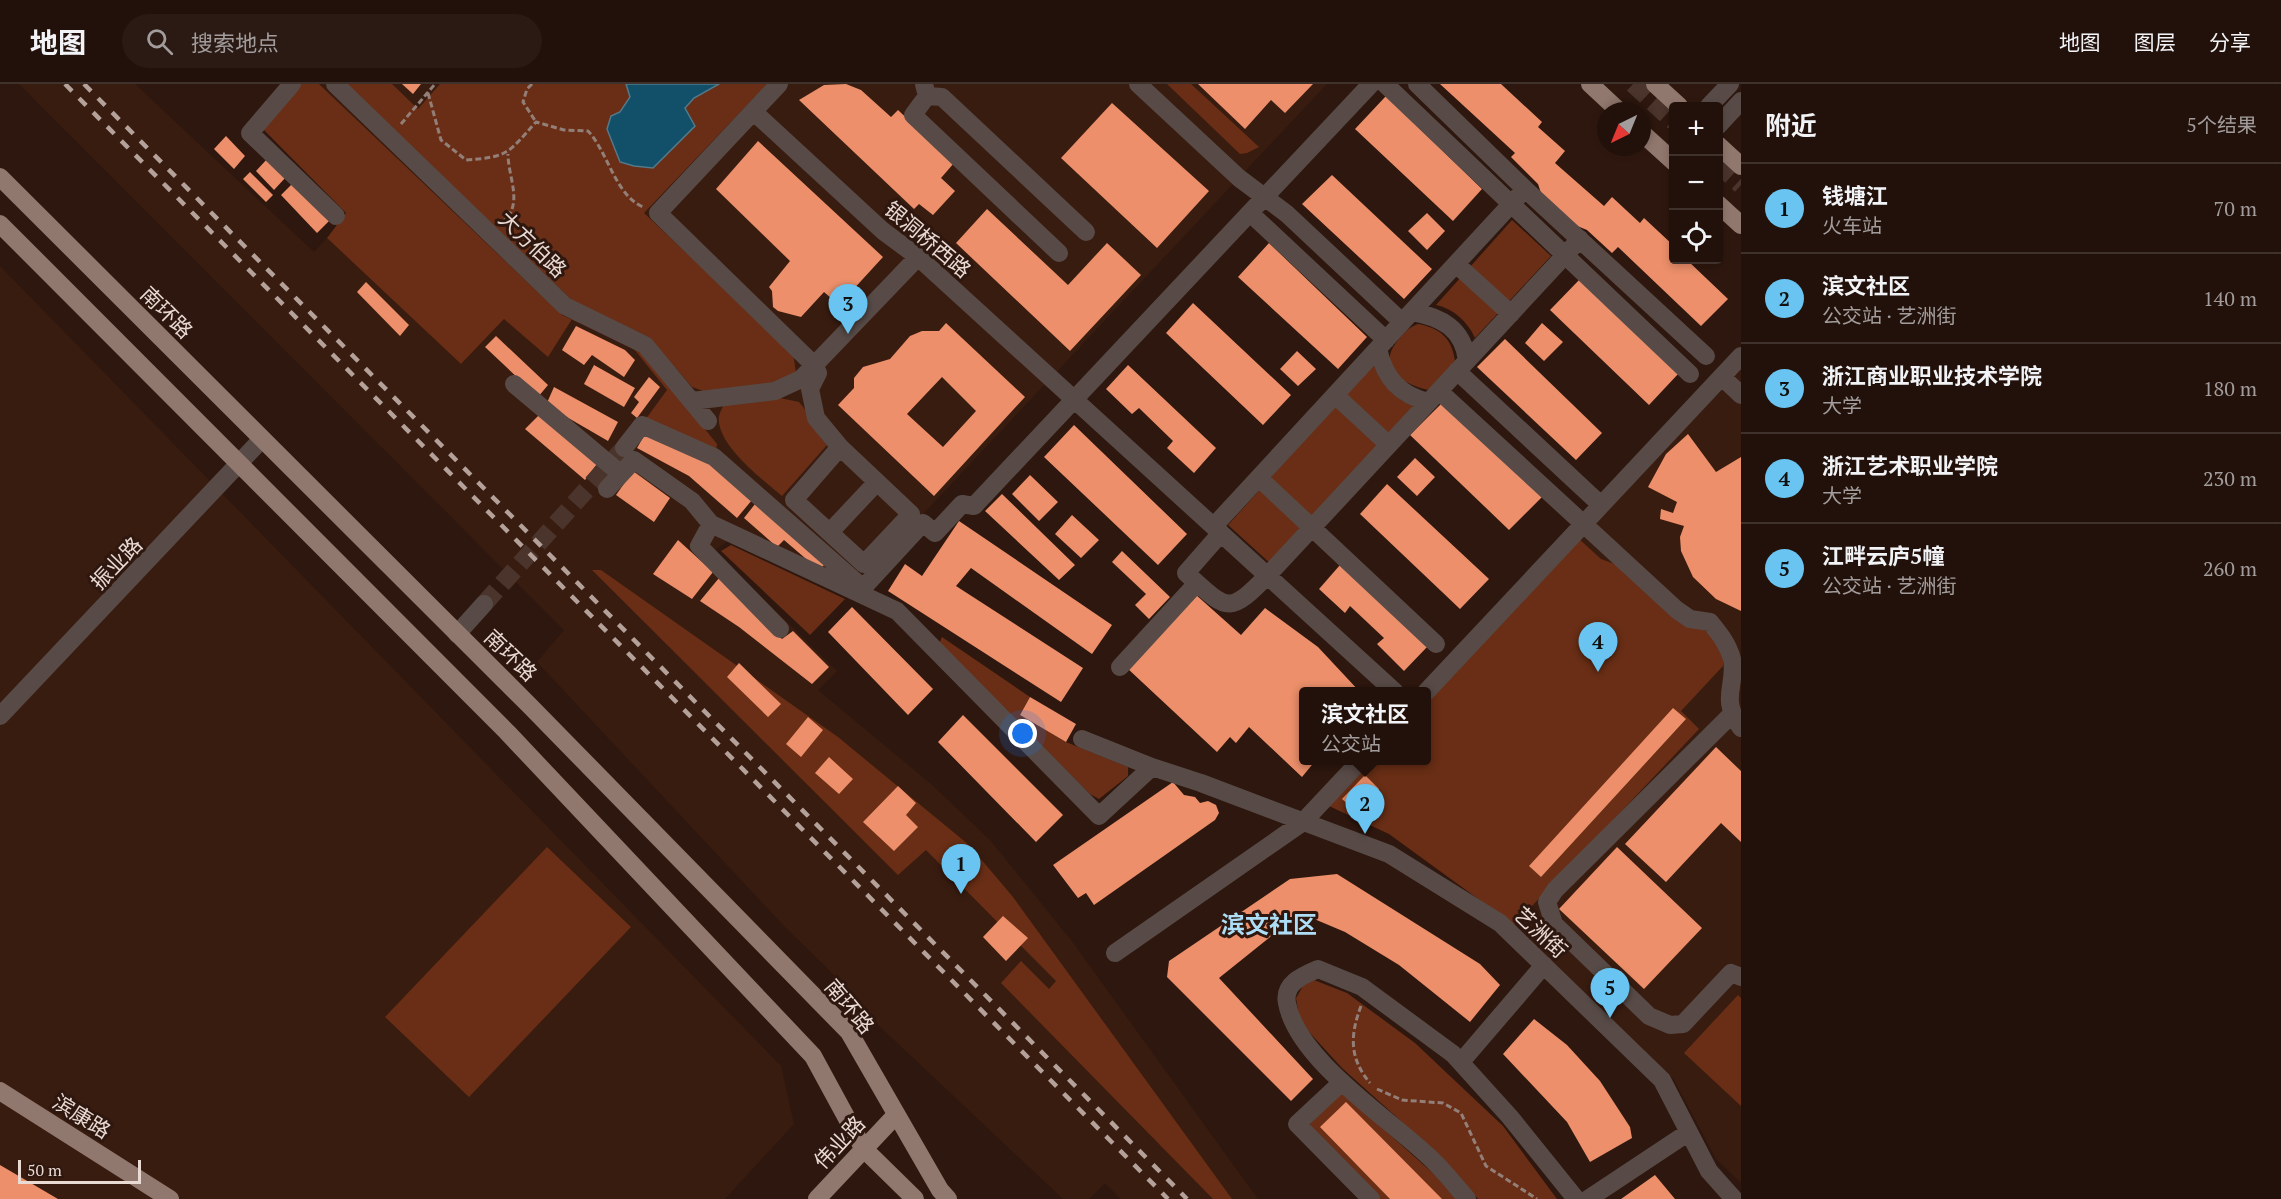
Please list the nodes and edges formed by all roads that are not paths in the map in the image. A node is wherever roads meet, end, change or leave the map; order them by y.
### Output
1 (335, 84) edge
2 (779, 84) edge
3 (1138, 84) edge
4 (1371, 84) edge
5 (1384, 84) edge
6 (1417, 84) edge
7 (1590, 84) edge
8 (1655, 84) edge
9 (1730, 84) edge
10 (289, 85) edge
11 (926, 90) edge
12 (1741, 101) edge
13 (1609, 102) edge
14 (1675, 102) edge
15 (1714, 102) edge
16 (754, 112) junction
17 (1723, 121) edge
18 (1651, 141) edge
19 (1723, 149) edge
20 (1669, 157) edge
21 (1741, 166) edge
22 (1019, 170) junction
23 (0, 177) edge
24 (1525, 189) junction
25 (997, 195) junction
26 (1264, 198) junction
27 (1510, 205) junction
28 (1723, 208) edge
29 (1250, 213) junction
30 (336, 216) dead end
31 (0, 224) edge
32 (1741, 225) edge
33 (1086, 232) dead end
34 (1581, 239) junction
35 (1059, 253) dead end
36 (1565, 256) junction
37 (918, 257) junction
38 (1456, 264) junction
39 (1511, 314) junction
40 (1407, 317) junction
41 (1382, 344) junction
42 (1706, 356) dead end
43 (1741, 356) edge
44 (814, 365) junction
45 (1462, 365) junction
46 (1690, 374) dead end
47 (1722, 377) junction
48 (514, 384) dead end
49 (1335, 395) junction
50 (1741, 395) edge
51 (1434, 396) junction
52 (1074, 400) junction
53 (692, 401) junction
54 (708, 421) dead end
55 (262, 439) junction
56 (1389, 445) junction
57 (840, 447) junction
58 (624, 448) tunnel mouth
59 (242, 464) junction
60 (621, 474) junction
61 (1259, 478) junction
62 (877, 482) junction
63 (607, 489) dead end
64 (1601, 505) junction
65 (711, 524) junction
66 (1584, 524) junction
67 (1312, 527) junction
68 (1217, 530) junction
69 (830, 532) junction
70 (1269, 574) junction
71 (1197, 583) junction
72 (484, 604) tunnel mouth
73 (780, 629) dead end
74 (457, 634) junction
75 (1436, 644) dead end
76 (1120, 666) dead end
77 (1390, 687) edge
78 (1431, 687) edge
79 (0, 716) edge
80 (1736, 722) edge
81 (1082, 739) dead end
82 (1356, 765) edge
83 (1152, 767) junction
84 (1303, 822) junction
85 (1115, 952) dead end
86 (1544, 966) junction
87 (1741, 977) edge
88 (1461, 1062) junction
89 (1342, 1082) junction
90 (0, 1090) edge
91 (895, 1116) junction
92 (1689, 1132) junction
93 (863, 1148) junction
94 (170, 1199) edge
95 (817, 1199) edge
96 (915, 1199) edge
97 (948, 1199) edge
98 (1371, 1199) edge
99 (1467, 1199) edge
100 (1576, 1199) edge
101 (1588, 1199) edge
102 (1734, 1199) edge

1 - 53 street, 大方伯路
2 - 16 street
3 - 26 street
4 - 26 street
5 - 27 street
6 - 24 street
7 - 13 main road
8 - 14 main road
9 - 15 street
10 - 30 street
11 - 22 street
11 - 25 street
12 - 17 street
16 - 37 street, 银洞桥西路
16 - 44 street
18 - 20 main road
19 - 21 main road
22 - 25 street
22 - 33 street
23 - 55 main road, 南环路
24 - 27 street
24 - 34 street
25 - 35 street
26 - 29 street
26 - 40 street
27 - 36 street
27 - 38 street
28 - 32 main road
29 - 41 street
29 - 52 street
31 - 59 main road
34 - 36 street
34 - 42 street
36 - 39 street
36 - 46 street
37 - 44 street
37 - 52 street, 银洞桥西路
38 - 39 street
38 - 40 street
39 - 45 street
40 - 41 street
40 - 45 street
41 - 49 street
41 - 51 street
43 - 47 street
44 - 53 street
44 - 57 street
45 - 51 street
45 - 64 street
47 - 50 street
47 - 64 street
48 - 60 street
49 - 56 street
49 - 61 street
51 - 56 street
51 - 66 street
52 - 58 street
52 - 68 street, 银洞桥西路
53 - 54 street, 大方伯路
55 - 59 street, 振业路
55 - 74 main road, 南环路
56 - 67 street
57 - 62 street
57 - 69 street
59 - 79 street, 振业路
59 - 93 main road
60 - 63 street
60 - 65 street
61 - 67 street
61 - 68 street
62 - 69 street
62 - 69 street
64 - 66 street
65 - 73 street
65 - 83 street
66 - 78 street
66 - 80 street
67 - 70 street
67 - 75 street
68 - 70 street, 银洞桥西路
68 - 71 street
70 - 71 street
70 - 77 street, 银洞桥西路
71 - 76 street
72 - 74 street
74 - 91 main road, 南环路
80 - 87 street
81 - 83 street, 艺洲街
82 - 84 street
83 - 84 street, 艺洲街
84 - 85 street
84 - 86 street, 艺洲街
86 - 88 street
86 - 92 street, 艺洲街
88 - 89 street
88 - 100 street
89 - 98 street
89 - 99 street
90 - 94 main road, 滨康路
91 - 93 main road, 伟业路
91 - 97 main road, 南环路
92 - 101 street
92 - 102 street, 艺洲街
93 - 95 main road, 伟业路
93 - 96 main road

